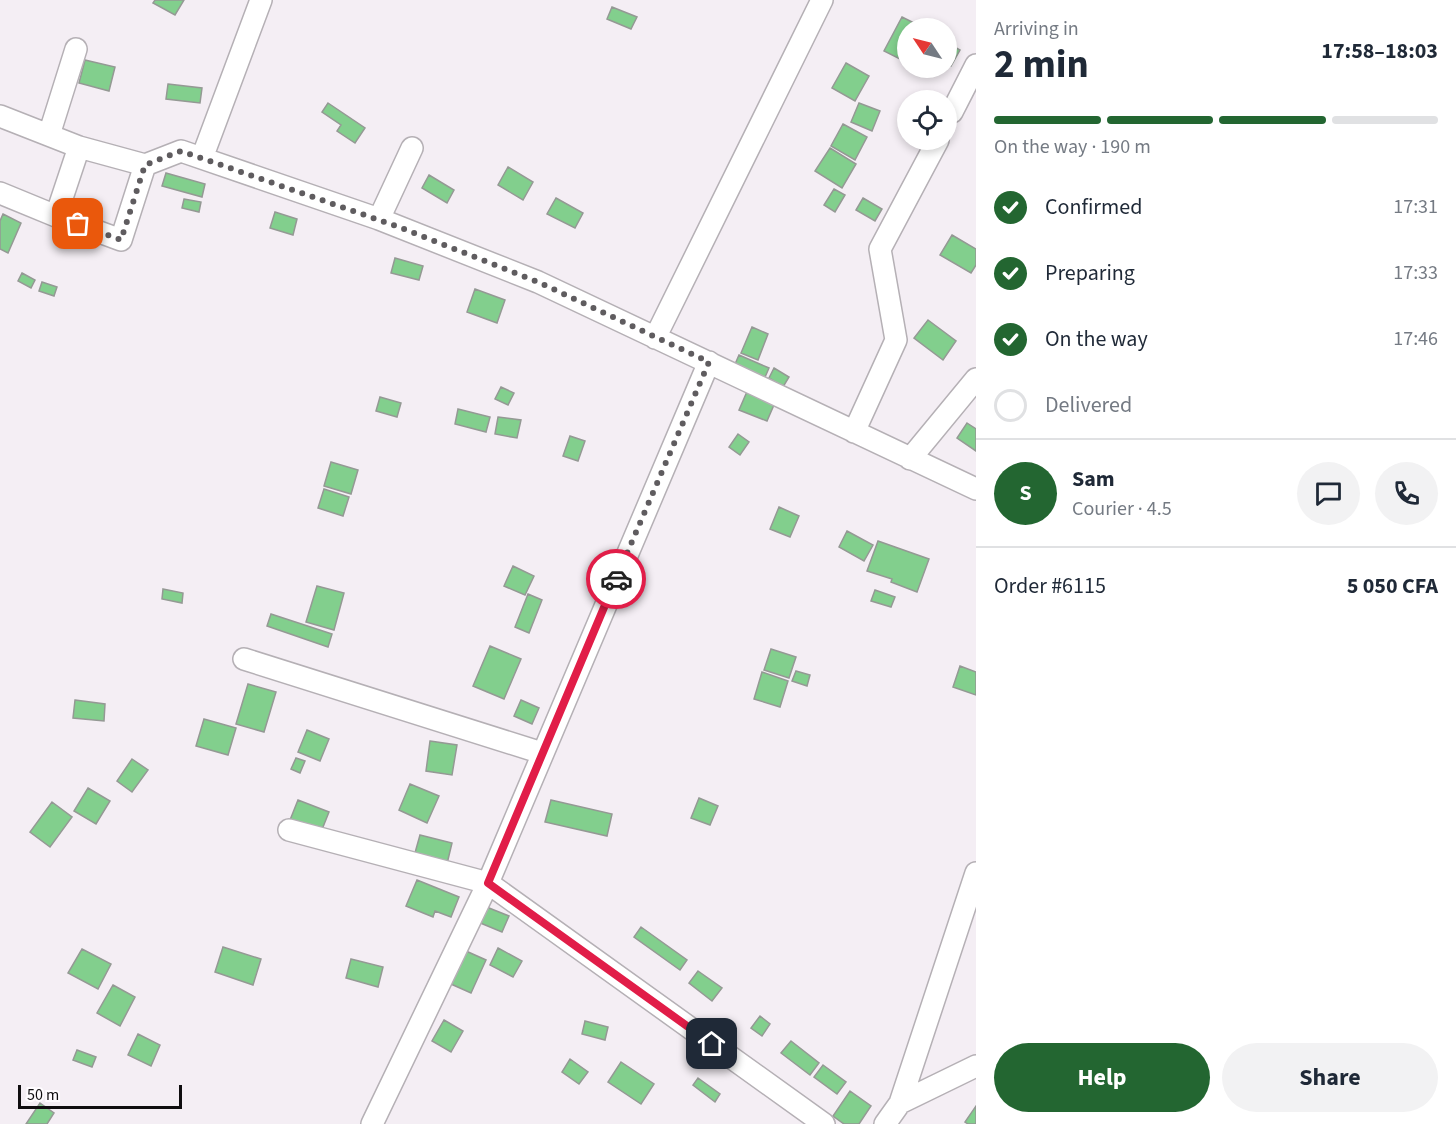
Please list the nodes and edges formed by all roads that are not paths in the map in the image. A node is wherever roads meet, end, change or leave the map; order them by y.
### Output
1 (261, 0) edge
2 (822, 0) edge
3 (76, 49) dead end
4 (976, 65) edge
5 (976, 84) edge
6 (957, 102) edge
7 (957, 107) edge
8 (0, 116) edge
9 (48, 135) junction
10 (79, 147) junction
11 (412, 148) dead end
12 (933, 150) edge
13 (202, 158) junction
14 (145, 165) junction
15 (0, 194) edge
16 (56, 216) junction
17 (379, 219) junction
18 (655, 338) junction
19 (709, 362) junction
20 (976, 379) edge
21 (854, 432) junction
22 (910, 459) junction
23 (976, 489) edge
24 (244, 659) dead end
25 (542, 753) junction
26 (289, 830) dead end
27 (976, 873) edge
28 (488, 883) junction
29 (976, 1066) edge
30 (900, 1103) junction
31 (372, 1124) edge
32 (824, 1124) edge
33 (885, 1124) edge

1 - 13 street
2 - 18 street
3 - 9 street
4 - 6 street
5 - 7 street
8 - 9 street
9 - 10 street
10 - 14 street
10 - 16 street
11 - 17 street
12 - 21 street
13 - 14 street
13 - 17 street
14 - 16 street
15 - 16 street
17 - 18 street
18 - 19 street
19 - 21 street
19 - 25 street
20 - 22 street
21 - 22 street
22 - 23 street
24 - 25 street
25 - 28 street
26 - 28 street
27 - 30 street
28 - 31 street
28 - 32 street
29 - 30 street
30 - 33 street

